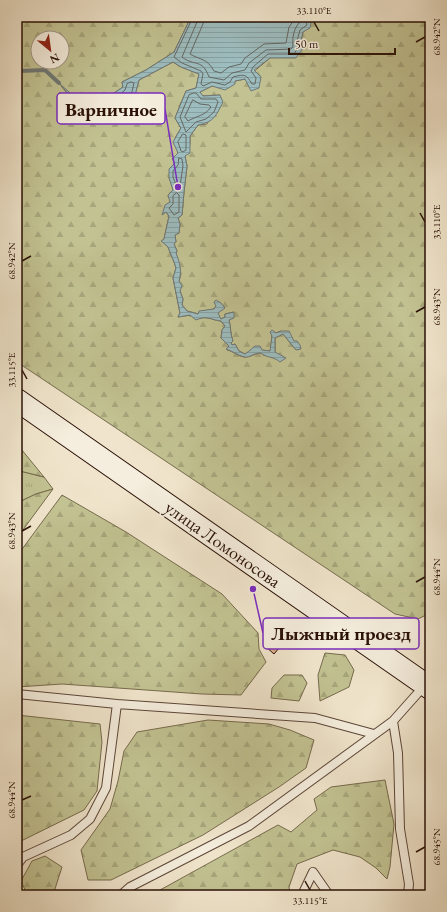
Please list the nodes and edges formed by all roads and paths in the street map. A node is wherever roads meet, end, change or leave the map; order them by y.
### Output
1 (17, 400) edge
2 (428, 686) edge
3 (17, 694) edge
4 (117, 704) junction
5 (393, 721) junction
6 (374, 734) junction
7 (17, 865) edge
8 (121, 895) edge
9 (302, 895) edge
10 (329, 895) edge
11 (408, 895) edge

1 - 2 street, улица Ломоносова
2 - 5 lane
3 - 4 lane
4 - 6 lane
4 - 7 lane
5 - 6 lane
5 - 11 lane
6 - 8 lane
9 - 10 lane

